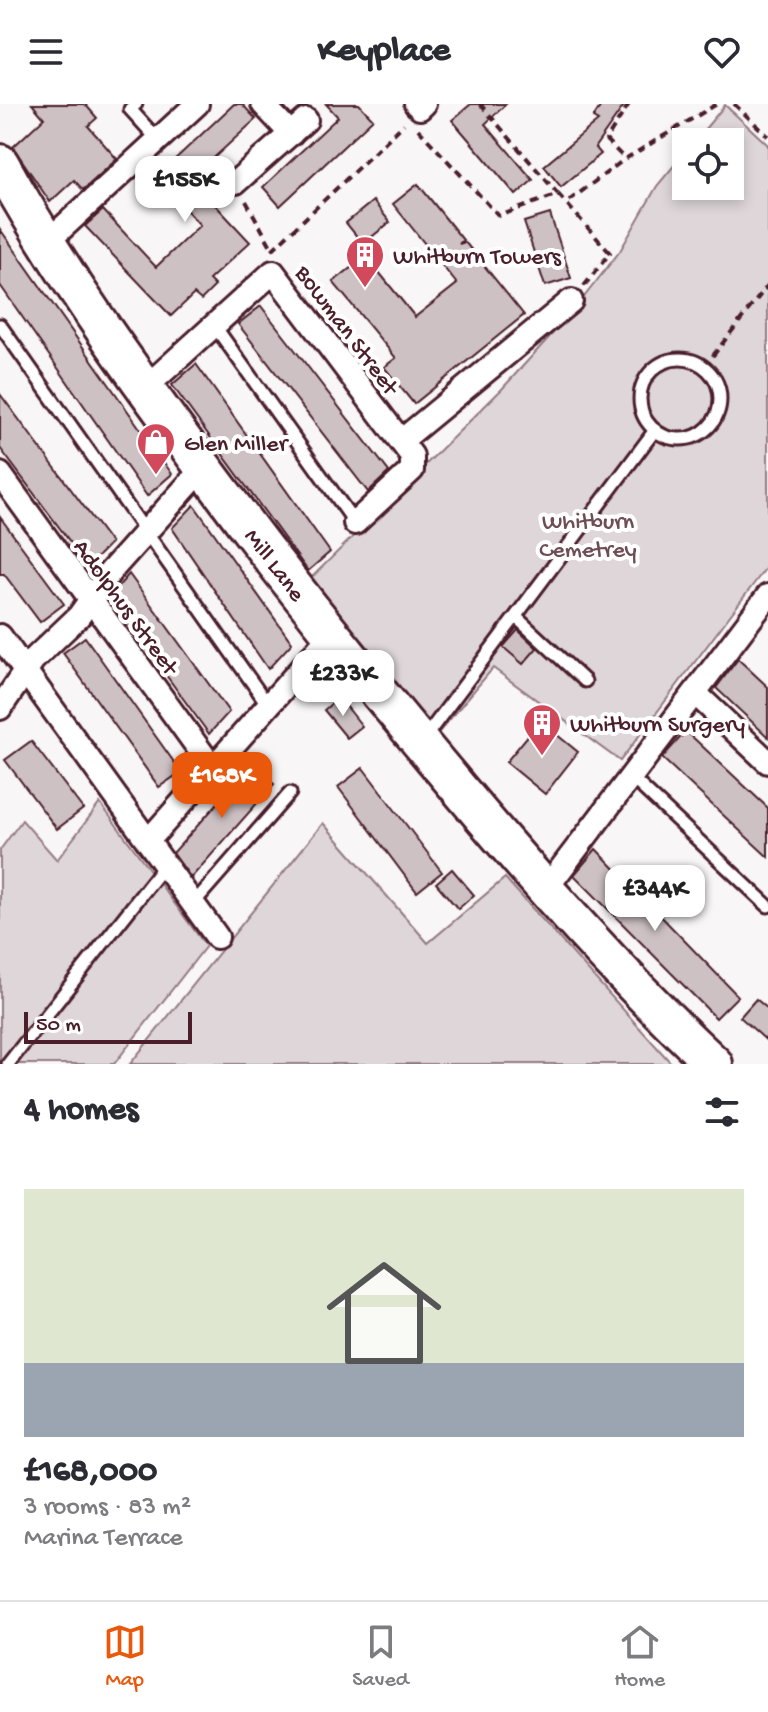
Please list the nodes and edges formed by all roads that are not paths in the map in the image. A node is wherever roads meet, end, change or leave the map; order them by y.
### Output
1 (136, 104) edge
2 (197, 104) edge
3 (263, 104) edge
4 (158, 140) junction
5 (2, 173) edge
6 (236, 182) road end
7 (46, 243) junction
8 (571, 301) road end
9 (0, 325) edge
10 (214, 325) junction
11 (144, 389) junction
12 (655, 430) junction
13 (401, 441) junction
14 (204, 467) junction
15 (0, 474) edge
16 (355, 523) joint
17 (146, 531) junction
18 (768, 596) edge
19 (90, 599) junction
20 (516, 617) junction
21 (0, 636) edge
22 (330, 636) junction
23 (25, 670) junction
24 (585, 681) dead end
25 (695, 693) junction
26 (268, 705) junction
27 (0, 708) edge
28 (420, 743) junction
29 (768, 762) edge
30 (212, 767) junction
31 (631, 777) junction
32 (290, 793) dead end
33 (148, 841) junction
34 (165, 865) junction
35 (545, 890) junction
36 (193, 904) junction
37 (768, 906) edge
38 (217, 937) dead end
39 (8, 1064) edge
40 (714, 1064) edge

1 - 4 lane
2 - 4 street
3 - 6 street
4 - 7 street
5 - 7 main road, Mill Lane
7 - 11 main road, Mill Lane
8 - 13 street
9 - 17 lane
10 - 11 street, Bowman Street
10 - 13 street, Bowman Street
10 - 16 lane
11 - 14 main road, Mill Lane
12 - 12 lane
12 - 20 lane
13 - 16 street, Bowman Street
14 - 17 street
14 - 22 main road, Mill Lane
15 - 19 street, Adolphus Street
17 - 19 street
17 - 26 lane
18 - 25 street
19 - 23 street
19 - 30 street, Adolphus Street
20 - 24 lane
20 - 28 lane
21 - 23 street
22 - 26 street
22 - 28 main road, Mill Lane
23 - 27 street
23 - 33 street
25 - 29 street
25 - 31 street
26 - 30 street
28 - 35 main road, Mill Lane
30 - 33 street
31 - 35 street
31 - 37 lane
32 - 36 lane
33 - 34 street
34 - 36 street
34 - 39 lane
35 - 40 main road, Mill Lane
36 - 38 street

